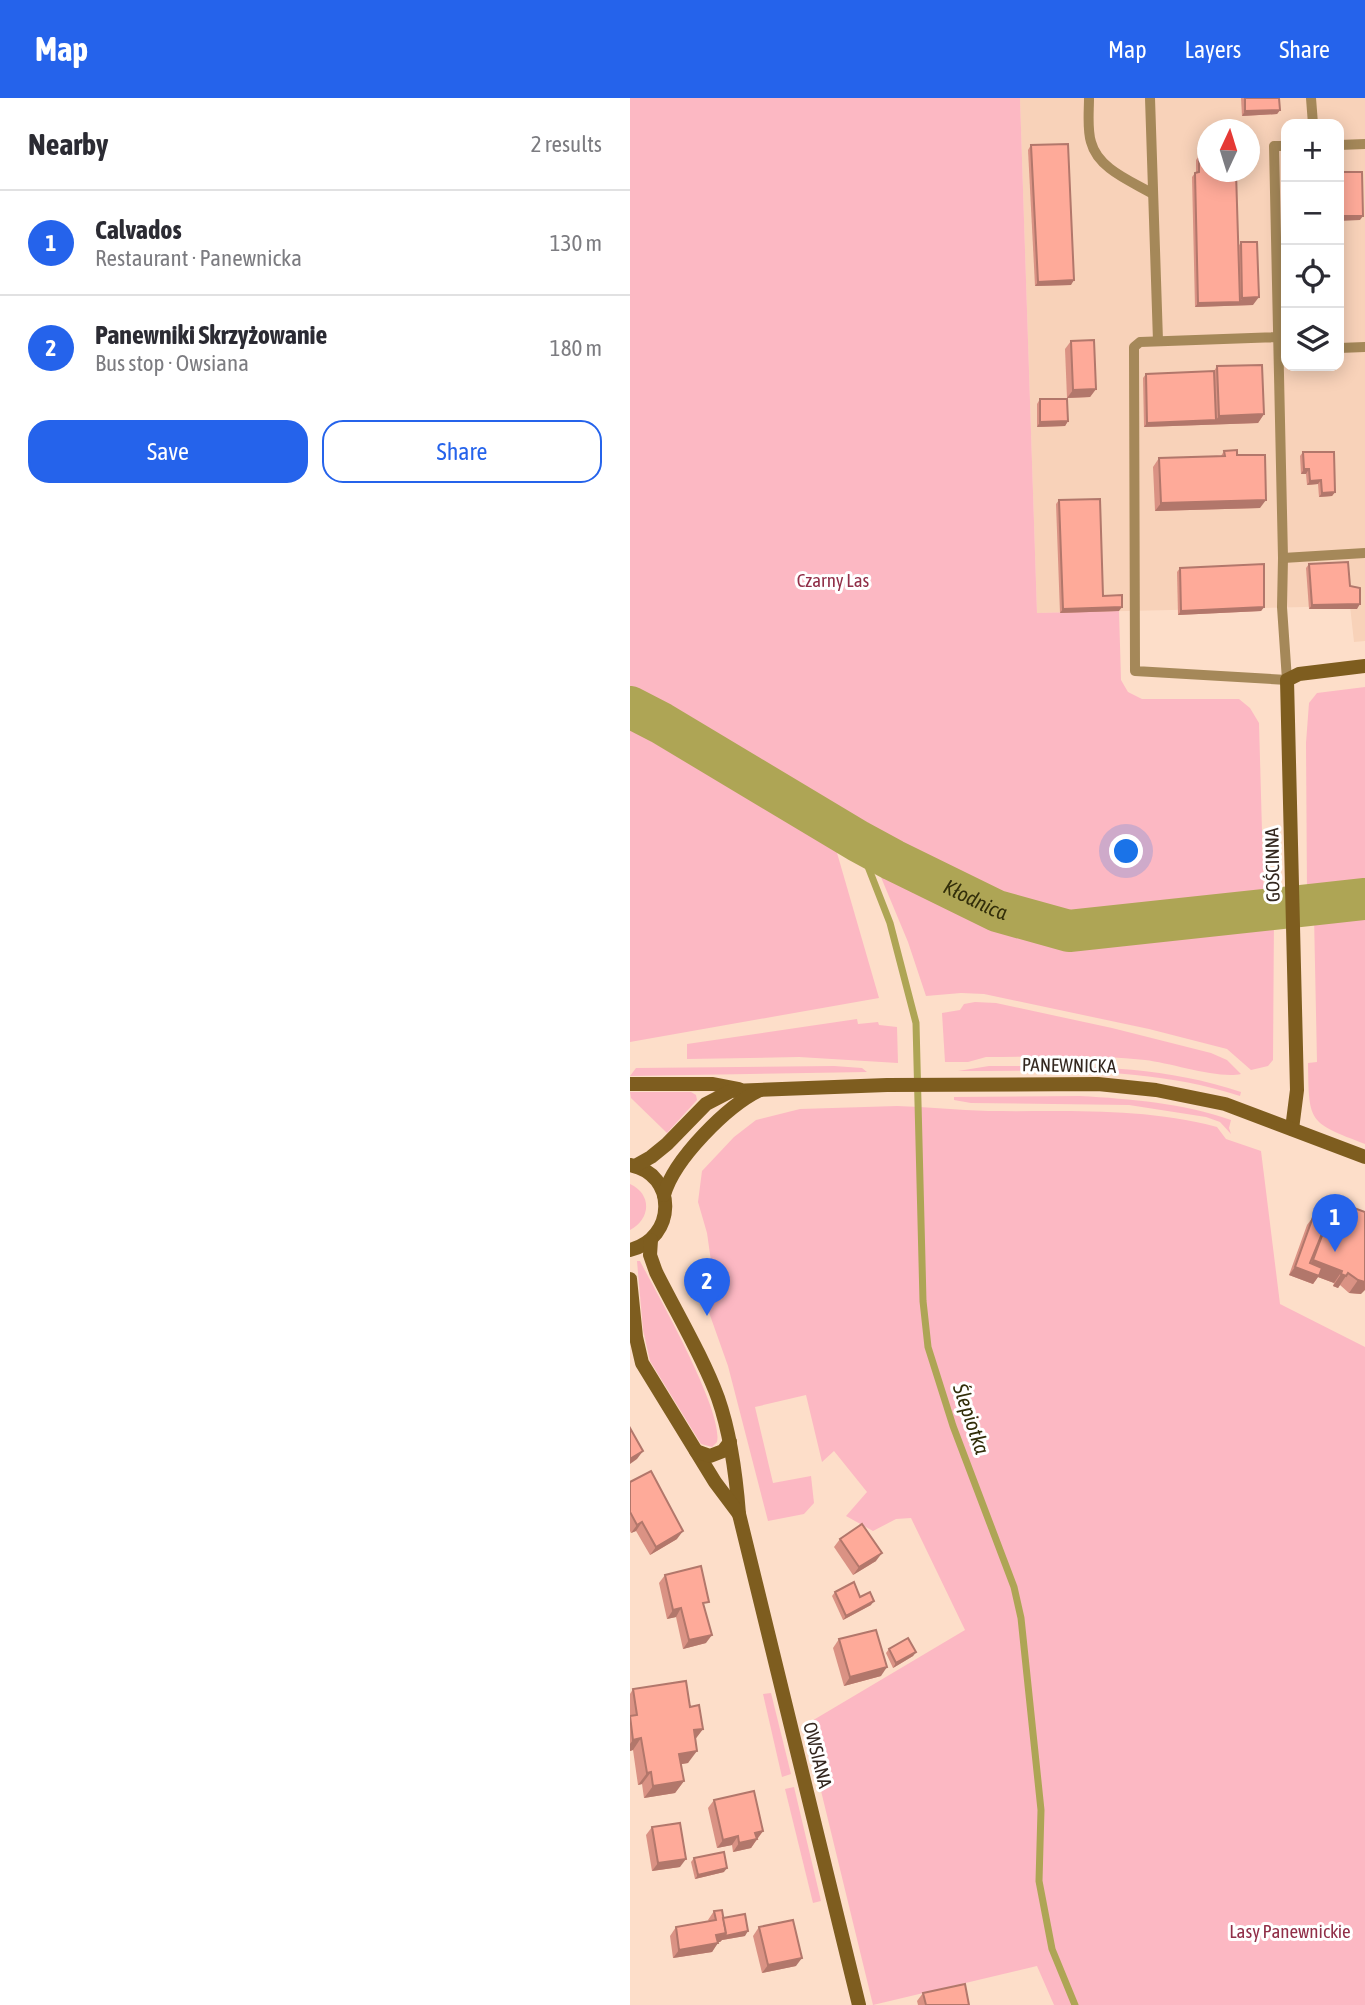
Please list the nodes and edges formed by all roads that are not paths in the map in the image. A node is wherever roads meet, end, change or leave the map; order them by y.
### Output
1 (1088, 98) edge
2 (1150, 98) edge
3 (1311, 98) edge
4 (1313, 119) edge
5 (1365, 144) edge
6 (1344, 145) edge
7 (1281, 146) edge
8 (1153, 194) junction
9 (1158, 341) junction
10 (1281, 341) edge
11 (1365, 347) edge
12 (1344, 348) edge
13 (1281, 371) edge
14 (1365, 552) edge
15 (1283, 558) junction
16 (1365, 666) edge
17 (1287, 680) junction
18 (630, 1084) edge
19 (740, 1089) junction
20 (762, 1090) junction
21 (1292, 1129) junction
22 (1365, 1157) edge
23 (632, 1166) edge
24 (664, 1195) junction
25 (651, 1240) junction
26 (630, 1250) edge
27 (630, 1279) edge
28 (630, 1344) edge
29 (642, 1363) junction
30 (730, 1443) junction
31 (696, 1451) junction
32 (739, 1514) junction
33 (859, 2005) edge

1 - 8 lane
2 - 8 lane
3 - 4 lane
5 - 6 lane
7 - 10 lane
8 - 9 lane
9 - 10 lane
9 - 17 lane
11 - 12 lane
13 - 15 lane
14 - 15 lane
15 - 17 lane
16 - 17 street
17 - 21 street, GOŚCINNA
18 - 19 street
19 - 20 street, PANEWNICKA
19 - 23 street, PANEWNICKA
20 - 21 street, PANEWNICKA
20 - 24 street
21 - 22 street, PANEWNICKA
23 - 24 street
24 - 25 street
25 - 26 street
25 - 30 street, OWSIANA
27 - 29 street, OWSIANA
28 - 29 street
29 - 31 street, OWSIANA
30 - 31 street
30 - 32 street, OWSIANA
31 - 32 street, OWSIANA
32 - 33 street, OWSIANA

